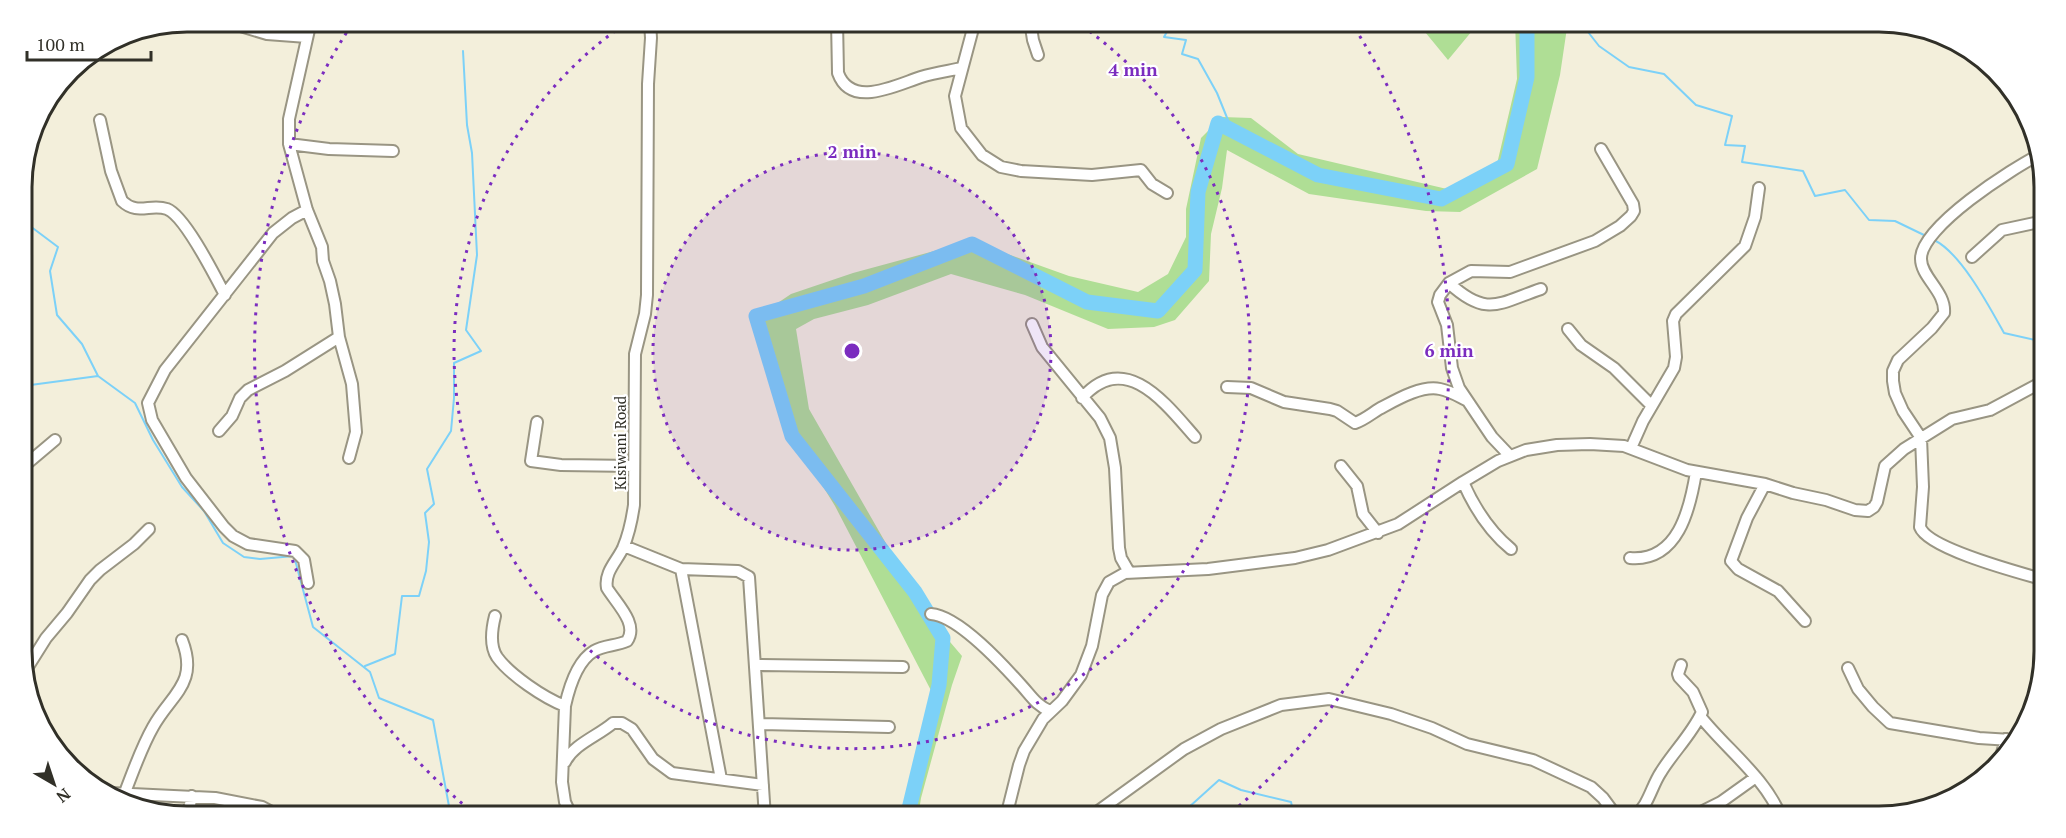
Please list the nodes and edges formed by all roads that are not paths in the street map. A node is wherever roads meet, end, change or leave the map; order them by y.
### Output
1 (260, 32) edge
2 (308, 32) edge
3 (651, 32) edge
4 (837, 32) edge
5 (972, 32) edge
6 (1032, 32) edge
7 (307, 37) junction
8 (1038, 55) dead end
9 (962, 68) junction
10 (100, 120) dead end
11 (289, 144) junction
12 (1600, 149) dead end
13 (393, 152) dead end
14 (2032, 159) edge
15 (1759, 188) dead end
16 (1167, 193) dead end
17 (307, 210) junction
18 (2034, 223) edge
19 (1972, 257) dead end
20 (1449, 283) junction
21 (1541, 289) dead end
22 (225, 295) junction
23 (1032, 324) dead end
24 (1568, 329) dead end
25 (339, 337) junction
26 (2034, 386) edge
27 (1227, 387) dead end
28 (1082, 398) junction
29 (1466, 400) junction
30 (1652, 405) junction
31 (537, 422) dead end
32 (219, 431) dead end
33 (1195, 437) dead end
34 (1921, 438) junction
35 (55, 440) dead end
36 (1630, 448) junction
37 (1510, 456) junction
38 (349, 458) dead end
39 (32, 459) edge
40 (634, 466) junction
41 (1341, 466) dead end
42 (1696, 472) junction
43 (1463, 482) junction
44 (1765, 484) junction
45 (149, 530) dead end
46 (1378, 533) junction
47 (624, 546) junction
48 (1511, 549) dead end
49 (1630, 558) dead end
50 (681, 569) junction
51 (1129, 572) junction
52 (2034, 577) edge
53 (308, 583) dead end
54 (931, 614) dead end
55 (495, 616) dead end
56 (1805, 621) dead end
57 (182, 640) dead end
58 (32, 660) edge
59 (755, 665) junction
60 (1681, 665) dead end
61 (903, 667) dead end
62 (1848, 668) dead end
63 (565, 706) junction
64 (1050, 711) junction
65 (1700, 716) junction
66 (759, 724) junction
67 (890, 727) dead end
68 (2007, 739) edge
69 (562, 768) junction
70 (1756, 777) junction
71 (721, 779) junction
72 (763, 785) junction
73 (125, 793) edge
74 (129, 795) edge
75 (192, 796) junction
76 (190, 806) edge
77 (256, 806) edge
78 (568, 806) edge
79 (764, 806) edge
80 (1009, 806) edge
81 (1105, 806) edge
82 (1609, 806) edge
83 (1644, 806) edge
84 (1713, 806) edge
85 (1775, 806) edge

1 - 7 street
2 - 7 street
3 - 40 street, Kisiwani Road
4 - 9 street
5 - 9 street
6 - 8 street
7 - 11 street
9 - 16 street
10 - 22 street
11 - 13 street
11 - 17 street
12 - 20 street
14 - 34 street
15 - 30 street
17 - 22 street
17 - 25 street
18 - 19 street
20 - 21 street
20 - 29 street
22 - 53 street
23 - 28 street
24 - 30 street
25 - 32 street
25 - 38 street
26 - 34 street
27 - 29 street
28 - 33 street
28 - 51 street
29 - 37 street
30 - 36 street
31 - 40 street
34 - 44 street
34 - 52 street
35 - 39 street
36 - 37 street
36 - 42 street
37 - 43 street
40 - 47 street, Kisiwani Road
41 - 46 street
42 - 44 street
42 - 49 street
43 - 46 street
43 - 48 street
44 - 56 street
45 - 58 street
46 - 51 street
47 - 50 street
47 - 63 street, Kisiwani Road
50 - 59 street
50 - 71 street
51 - 64 street
54 - 64 street
55 - 63 street
57 - 73 street
59 - 61 street
59 - 66 street
60 - 65 street
62 - 68 street
63 - 69 street, Kisiwani Road
64 - 80 street
65 - 70 street
65 - 83 street
66 - 67 street
66 - 72 street
69 - 71 street
69 - 78 street, Kisiwani Road
70 - 84 street
70 - 85 street
71 - 72 street
72 - 79 street
74 - 75 street
75 - 76 street
75 - 77 street
81 - 82 street

